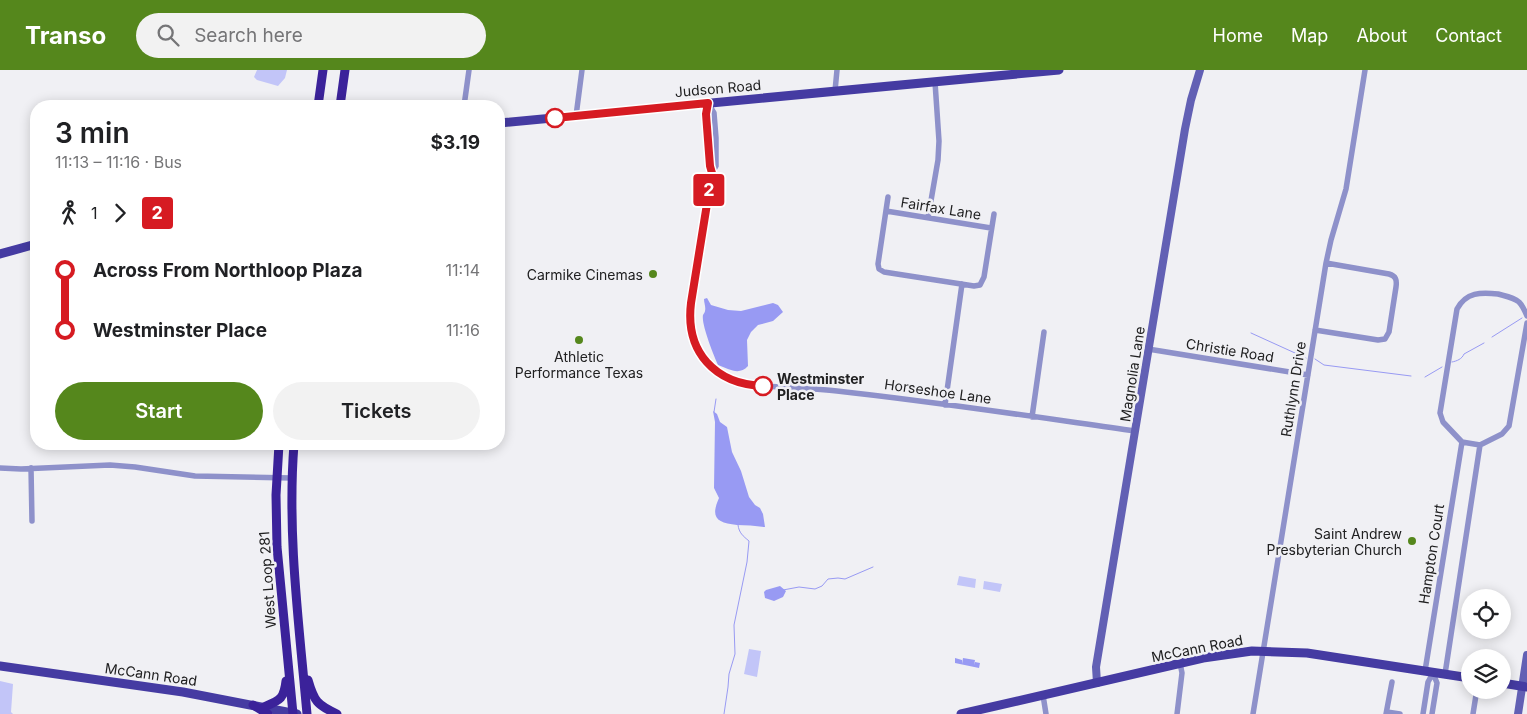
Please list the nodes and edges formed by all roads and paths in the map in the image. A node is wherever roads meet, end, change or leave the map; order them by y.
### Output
1 (323, 70) edge
2 (345, 70) edge
3 (469, 70) edge
4 (582, 70) edge
5 (837, 70) edge
6 (1059, 70) edge
7 (1200, 70) edge
8 (1365, 70) edge
9 (935, 82) junction
10 (835, 91) junction
11 (319, 100) edge
12 (342, 100) edge
13 (465, 100) edge
14 (708, 103) junction
15 (576, 116) junction
16 (505, 122) edge
17 (888, 197) dead end
18 (886, 211) junction
19 (994, 214) dead end
20 (928, 218) junction
21 (991, 228) junction
22 (30, 246) edge
23 (0, 254) edge
24 (1326, 263) junction
25 (962, 284) junction
26 (1527, 316) edge
27 (1527, 323) edge
28 (1316, 330) junction
29 (1044, 332) dead end
30 (1148, 349) junction
31 (1308, 375) junction
32 (945, 405) junction
33 (1032, 417) junction
34 (1135, 431) junction
35 (1462, 442) junction
36 (1480, 445) junction
37 (279, 450) edge
38 (294, 450) edge
39 (0, 468) edge
40 (31, 468) junction
41 (277, 478) junction
42 (292, 478) junction
43 (32, 521) dead end
44 (1263, 651) junction
45 (1527, 655) edge
46 (288, 663) junction
47 (302, 663) junction
48 (1180, 663) junction
49 (0, 666) edge
50 (1429, 672) junction
51 (1444, 674) junction
52 (1461, 677) edge
53 (1392, 682) dead end
54 (1097, 683) junction
55 (1511, 685) edge
56 (1524, 687) edge
57 (1043, 695) junction
58 (1425, 699) junction
59 (1475, 699) edge
60 (1434, 700) junction
61 (266, 711) edge
62 (1387, 713) edge
63 (294, 714) edge
64 (307, 714) edge
65 (336, 714) edge
66 (961, 714) edge
67 (1046, 714) edge
68 (1177, 714) edge
69 (1253, 714) edge
70 (1400, 714) edge
71 (1422, 714) edge
72 (1432, 714) edge
73 (1473, 714) edge
74 (1518, 714) edge

1 - 11 highway
2 - 12 highway
3 - 13 street
4 - 15 street
5 - 10 street
6 - 9 main road, Judson Road
7 - 30 main road, Magnolia Lane
8 - 24 street, Ruthlynn Drive
9 - 10 main road, Judson Road
9 - 20 street
10 - 14 main road, Judson Road
14 - 15 main road, Judson Road
14 - 32 street, Horseshoe Lane
15 - 16 main road, Judson Road
17 - 18 street
18 - 20 street, Fairfax Lane
18 - 25 street
19 - 21 street
20 - 21 street, Fairfax Lane
21 - 25 street
22 - 23 main road
24 - 28 street, Ruthlynn Drive
24 - 28 street
25 - 32 street
26 - 35 street
27 - 36 street
28 - 31 street, Ruthlynn Drive
29 - 33 street
30 - 31 street, Christie Road
30 - 34 main road, Magnolia Lane
31 - 44 street, Ruthlynn Drive
32 - 33 street, Horseshoe Lane
33 - 34 street, Horseshoe Lane
34 - 54 main road, Magnolia Lane
35 - 36 street
35 - 50 street, Hampton Court
36 - 51 street
37 - 41 highway, West Loop 281
38 - 42 highway, West Loop 281
39 - 40 street
40 - 41 street
40 - 43 street
41 - 42 street
41 - 46 highway, West Loop 281
42 - 47 highway, West Loop 281
44 - 48 main road, McCann Road
44 - 50 main road, McCann Road
44 - 69 street, Ruthlynn Drive
45 - 56 main road
46 - 61 highway
46 - 63 highway, West Loop 281
47 - 64 highway, West Loop 281
47 - 65 highway
48 - 54 main road, McCann Road
48 - 68 street
49 - 61 main road, McCann Road
50 - 51 main road, McCann Road
50 - 58 street
50 - 60 street
51 - 52 main road, McCann Road
53 - 62 street
54 - 57 main road, McCann Road
55 - 56 main road
56 - 74 main road
57 - 66 main road, McCann Road
57 - 67 street
58 - 60 street
58 - 71 street
59 - 73 street
60 - 72 street
61 - 63 main road, McCann Road
62 - 70 street

